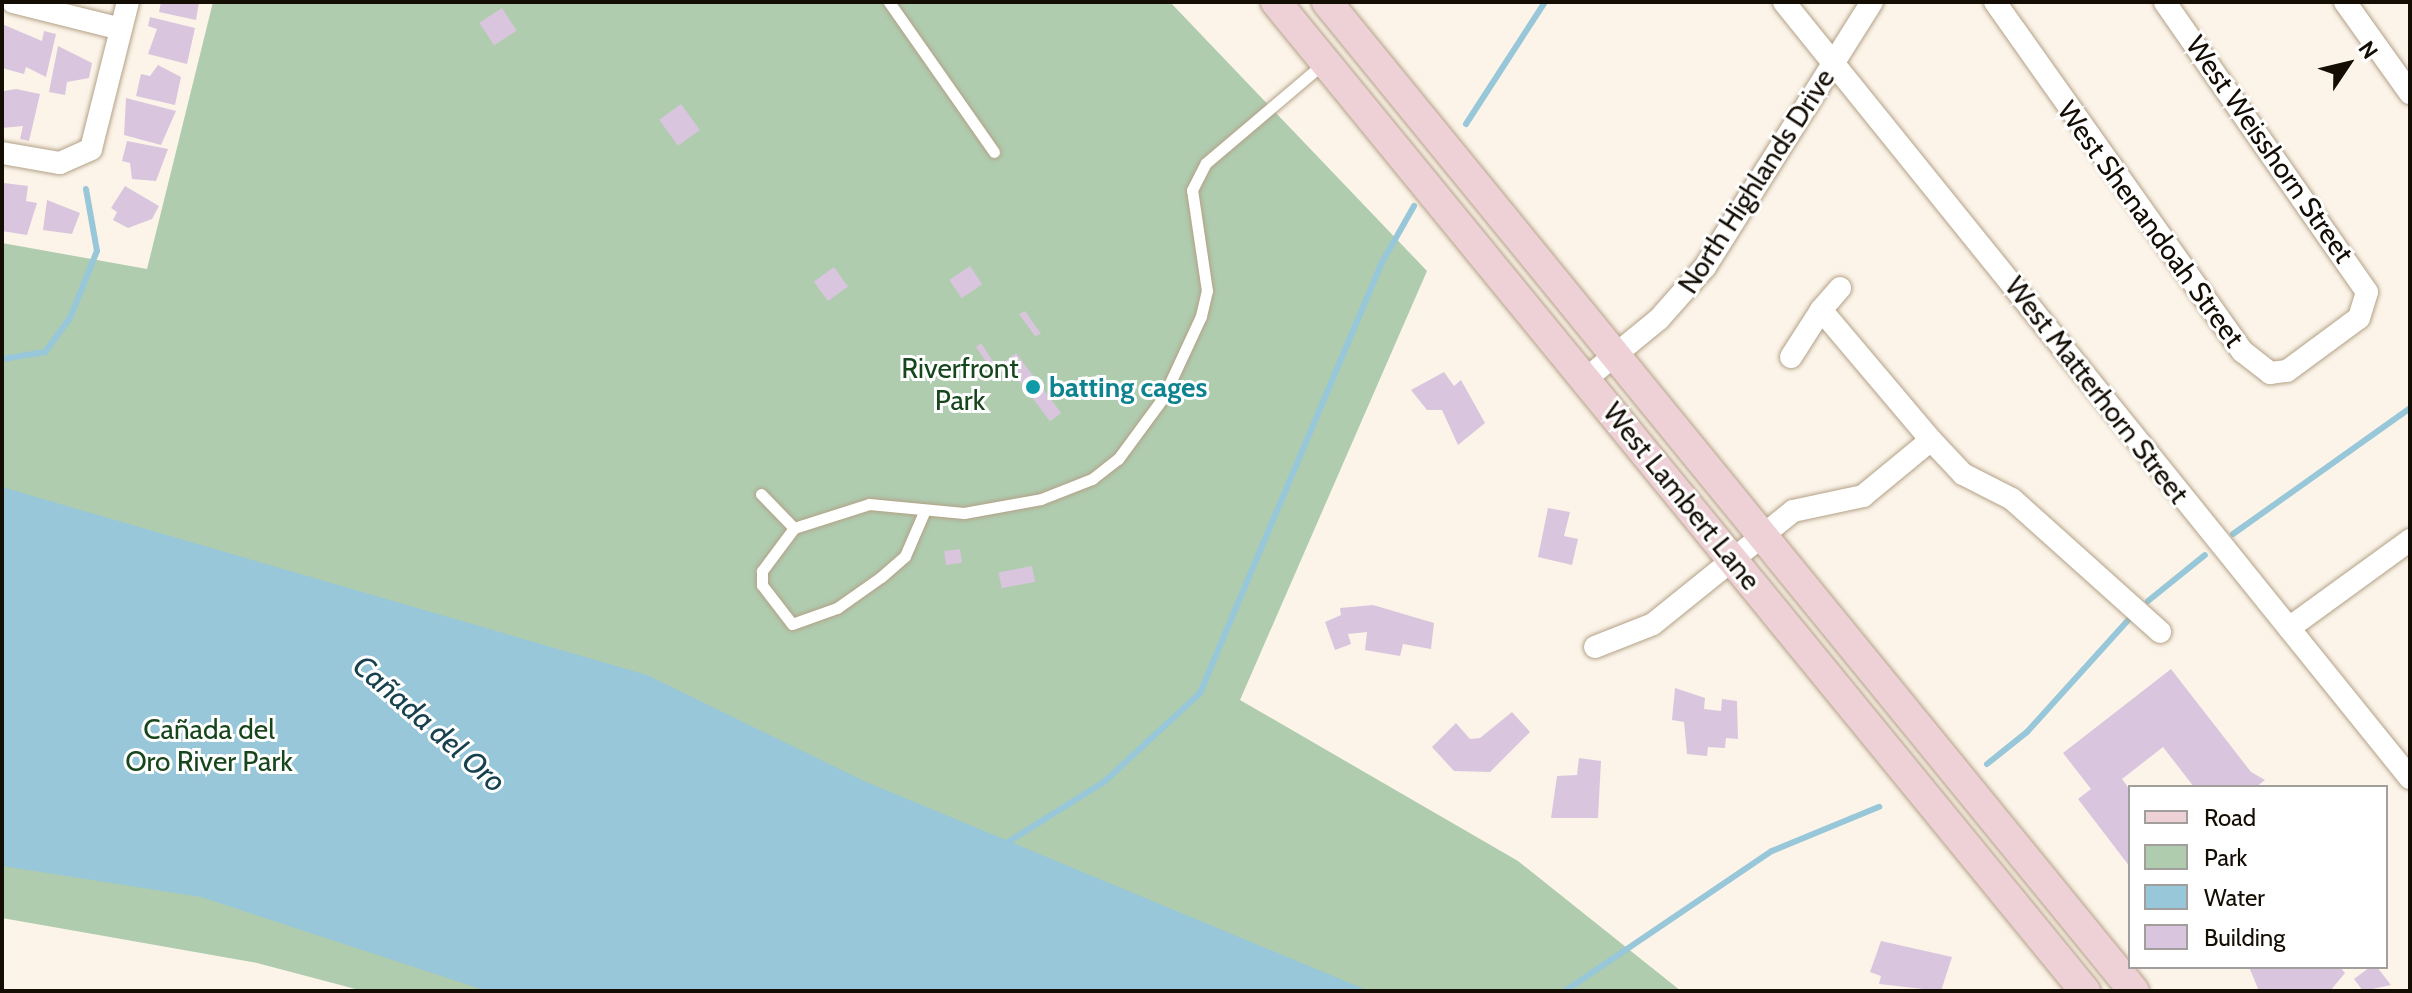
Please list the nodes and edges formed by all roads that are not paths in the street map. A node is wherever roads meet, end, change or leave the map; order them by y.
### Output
1 (13, 2) edge
2 (128, 2) edge
3 (889, 2) edge
4 (1276, 2) edge
5 (1327, 2) edge
6 (1784, 2) edge
7 (1872, 2) edge
8 (1995, 2) edge
9 (2165, 2) edge
10 (2345, 2) edge
11 (121, 29) junction
12 (1836, 58) junction
13 (1328, 59) junction
14 (2410, 93) edge
15 (994, 152) dead end
16 (2, 153) edge
17 (1840, 288) dead end
18 (2369, 300) joint
19 (1821, 310) junction
20 (1617, 354) junction
21 (1791, 357) dead end
22 (1587, 378) junction
23 (1931, 440) junction
24 (761, 494) dead end
25 (924, 512) junction
26 (794, 528) junction
27 (1763, 537) junction
28 (2406, 551) edge
29 (1733, 561) junction
30 (2289, 628) junction
31 (2160, 632) dead end
32 (1595, 647) dead end
33 (2410, 778) edge
34 (2085, 991) edge
35 (2134, 991) edge

1 - 11 street
2 - 11 street
3 - 15 lane
4 - 13 main road, West Lambert Lane
5 - 20 main road, West Lambert Lane
6 - 12 street, West Matterhorn Street
7 - 12 street, North Highlands Drive
8 - 18 street, West Shenandoah Street
9 - 18 street, West Weisshorn Street
10 - 14 street
11 - 16 street
12 - 20 street, North Highlands Drive
12 - 30 street, West Matterhorn Street
13 - 22 main road, West Lambert Lane
13 - 25 lane
17 - 19 street
19 - 21 street
19 - 23 street
20 - 22 street, North Highlands Drive
20 - 27 main road, West Lambert Lane
22 - 29 main road, West Lambert Lane
23 - 27 street
23 - 31 street
24 - 26 lane
25 - 26 lane
25 - 26 lane
27 - 29 street
27 - 35 main road, West Lambert Lane
28 - 30 street
29 - 32 street
29 - 34 main road, West Lambert Lane
30 - 33 street, West Matterhorn Street

